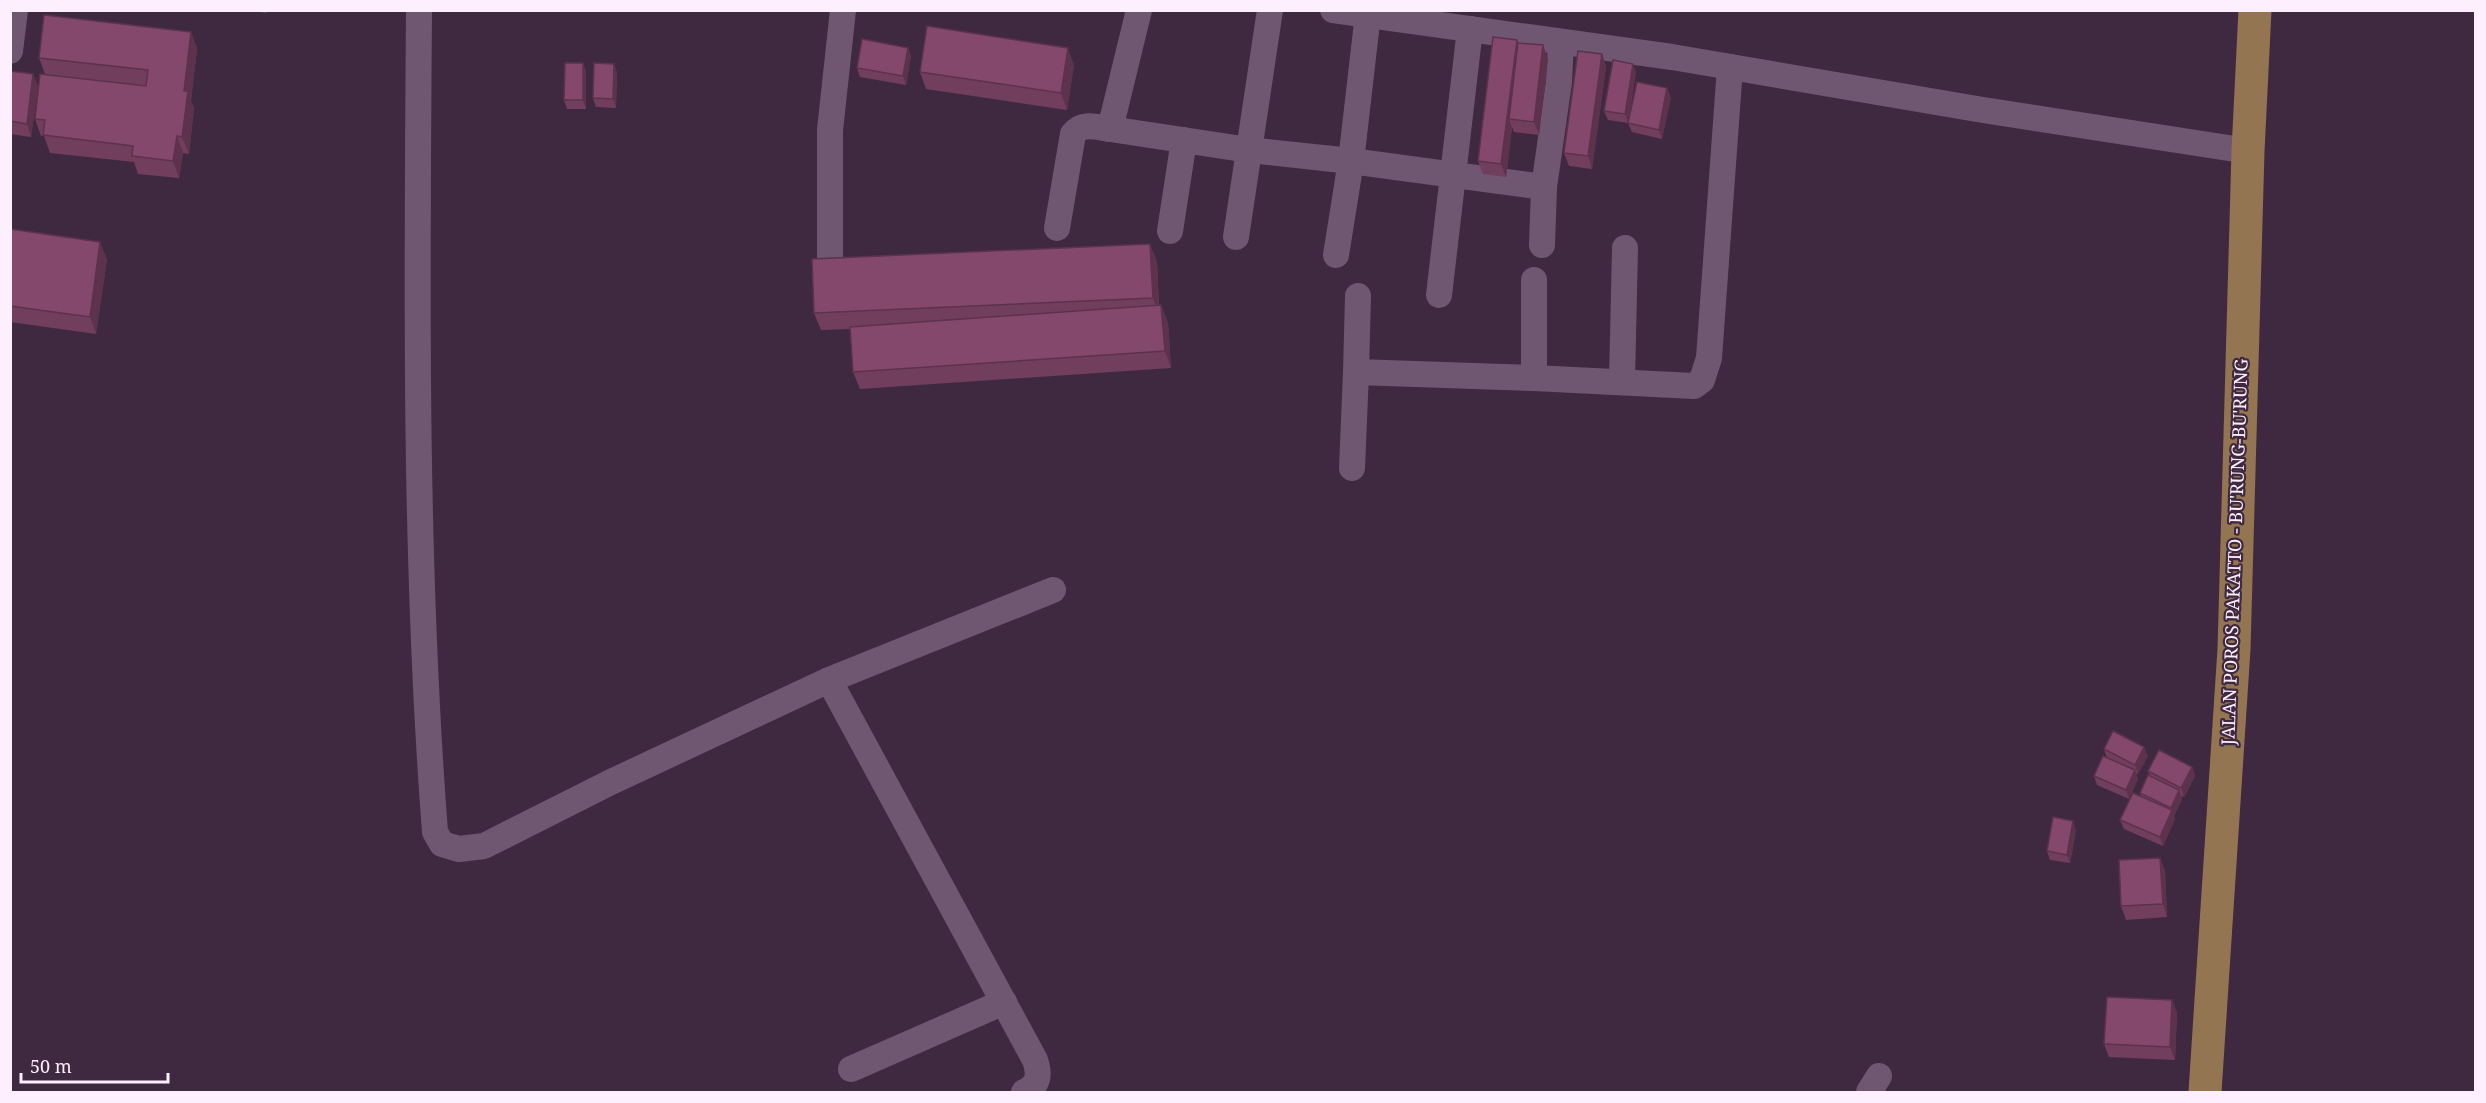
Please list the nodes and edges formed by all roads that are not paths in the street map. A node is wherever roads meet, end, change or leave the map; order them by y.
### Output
1 (15, 10) edge
2 (419, 10) edge
3 (843, 10) edge
4 (1139, 10) edge
5 (1270, 10) edge
6 (1333, 10) edge
7 (2255, 10) edge
8 (1368, 14) junction
9 (1470, 29) junction
10 (1562, 42) junction
11 (10, 51) edge
12 (1730, 67) junction
13 (1110, 129) junction
14 (1184, 140) junction
15 (1249, 150) junction
16 (2248, 151) junction
17 (1351, 161) junction
18 (1451, 175) junction
19 (1544, 188) junction
20 (1057, 228) dead end
21 (1170, 231) dead end
22 (1236, 237) dead end
23 (1542, 245) dead end
24 (1625, 248) dead end
25 (1336, 255) dead end
26 (830, 261) edge
27 (1534, 280) dead end
28 (1439, 295) dead end
29 (1358, 296) dead end
30 (1356, 372) junction
31 (1534, 378) junction
32 (1622, 381) junction
33 (1353, 468) dead end
34 (1053, 590) dead end
35 (830, 680) junction
36 (1004, 1002) junction
37 (851, 1069) dead end
38 (1024, 1092) edge
39 (2205, 1092) edge

1 - 11 street
2 - 35 street
3 - 26 street
4 - 13 street
5 - 15 street
6 - 8 street
7 - 16 main road, JALAN POROS PAKATTO - BU'RUNG-BU'RUNG
8 - 9 street
8 - 17 street
9 - 10 street
9 - 18 street
10 - 12 street
10 - 19 street
12 - 16 street
12 - 32 street
13 - 14 street
13 - 20 street
14 - 15 street
14 - 21 street
15 - 17 street
15 - 22 street
16 - 39 main road, JALAN POROS PAKATTO - BU'RUNG-BU'RUNG
17 - 18 street
17 - 25 street
18 - 19 street
18 - 28 street
19 - 23 street
24 - 32 street
27 - 31 street
29 - 30 street
30 - 31 street
30 - 33 street
31 - 32 street
34 - 35 street
35 - 36 street
36 - 37 street
36 - 38 street

